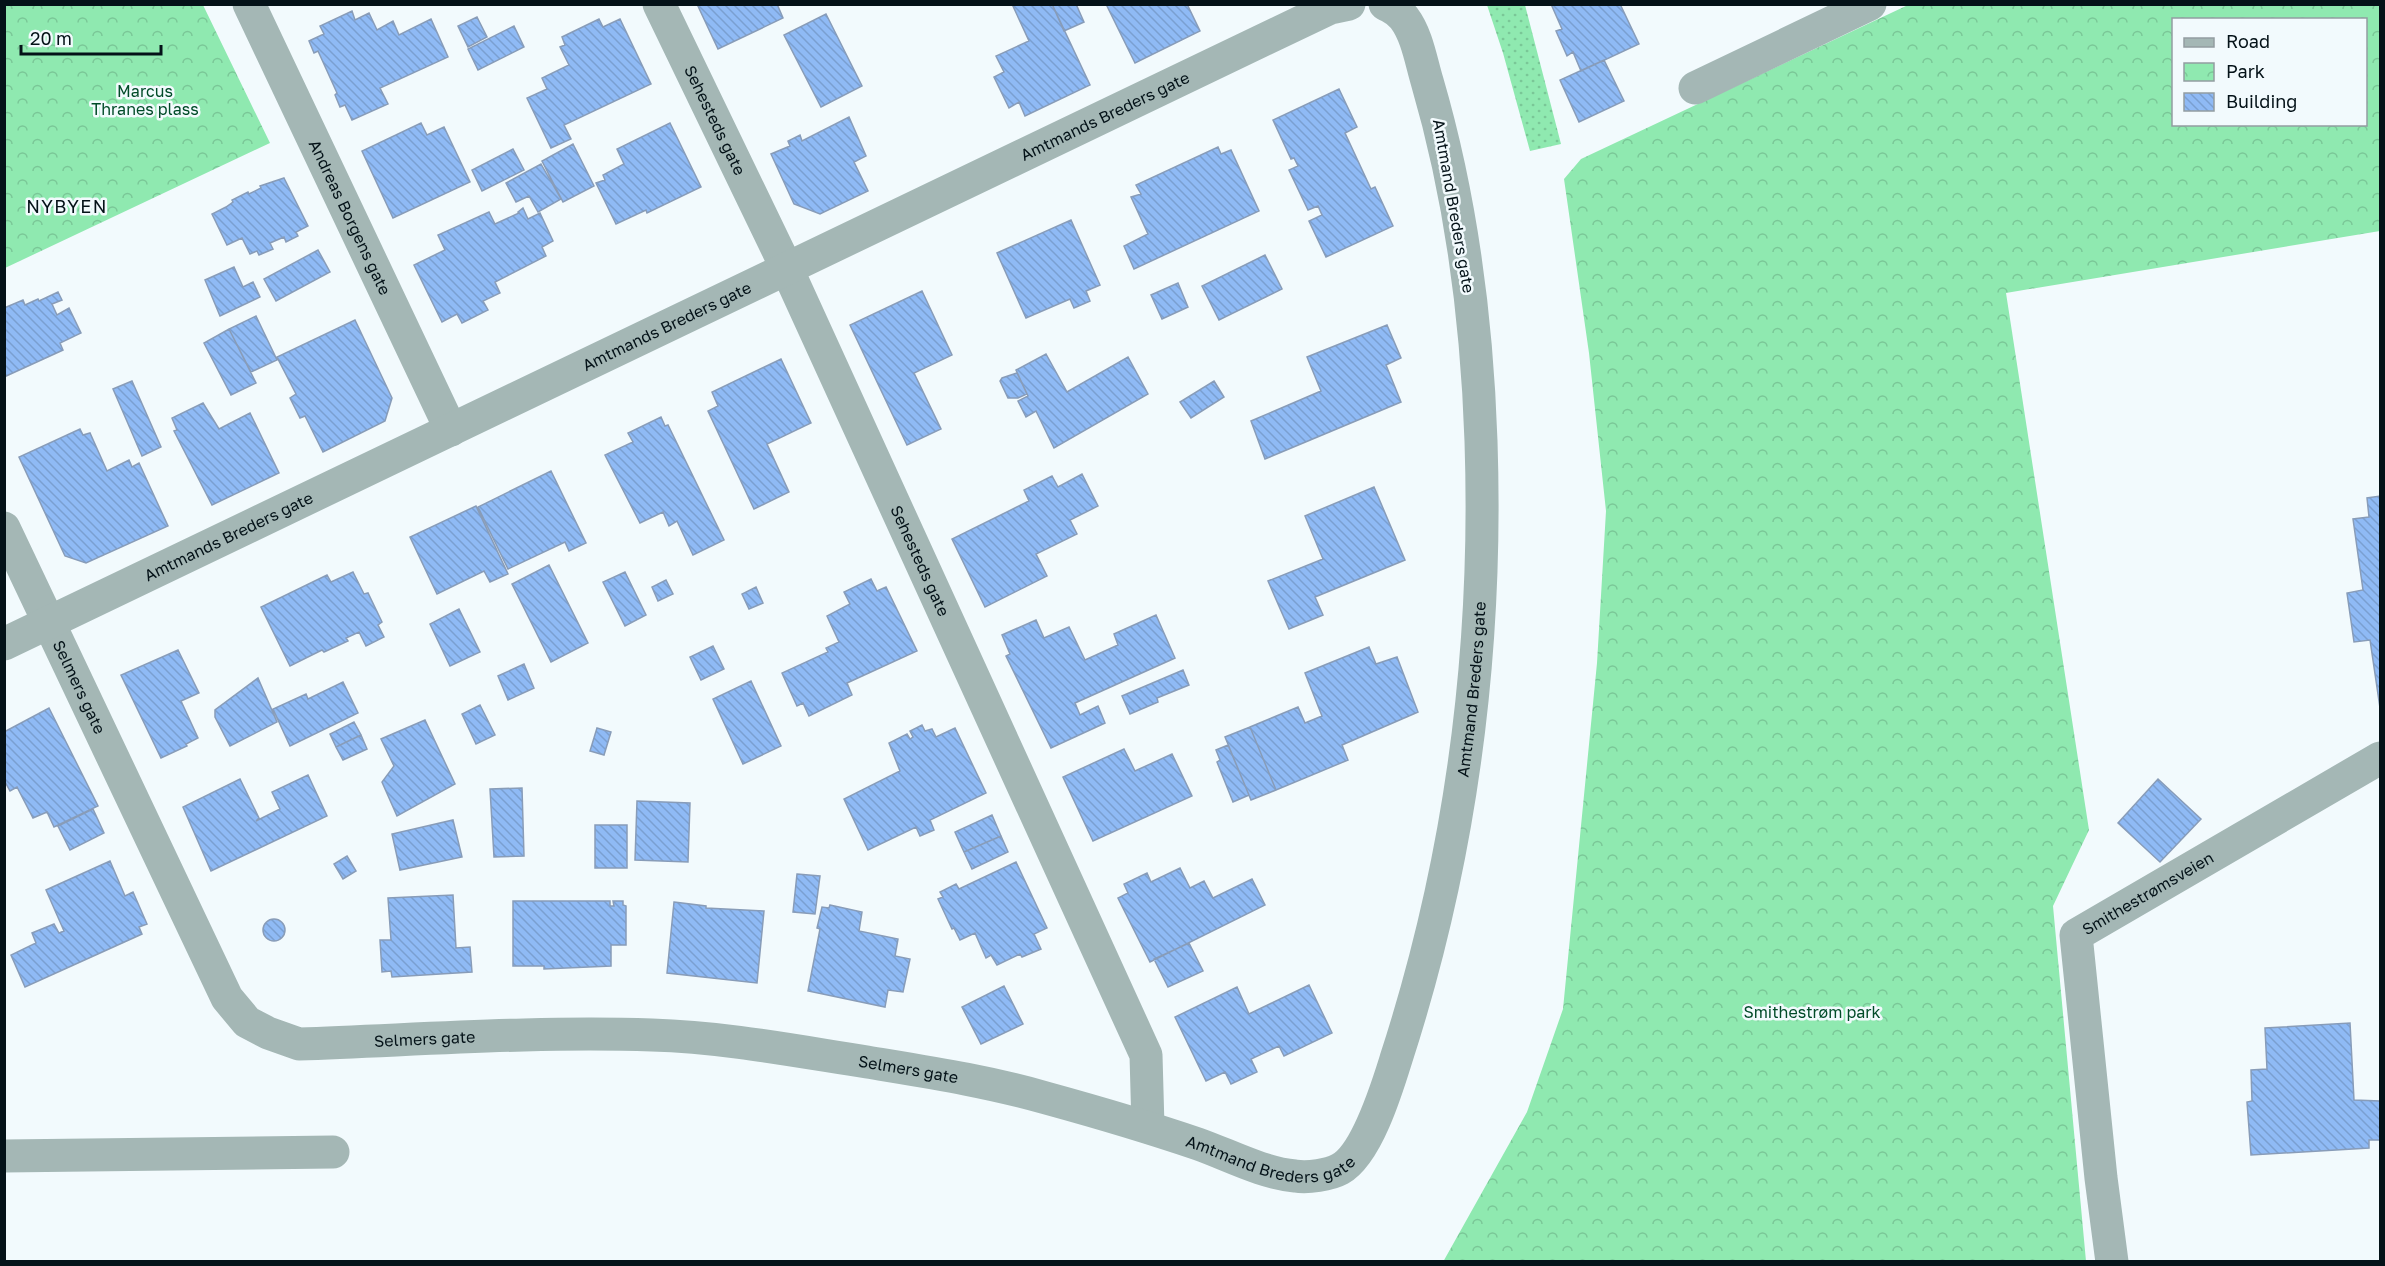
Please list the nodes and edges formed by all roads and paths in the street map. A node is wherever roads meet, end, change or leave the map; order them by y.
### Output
1 (249, 4) edge
2 (659, 4) edge
3 (1385, 4) edge
4 (1870, 4) edge
5 (1339, 6) edge
6 (1695, 88) dead end
7 (787, 268) junction
8 (451, 430) junction
9 (4, 528) edge
10 (49, 622) junction
11 (4, 644) edge
12 (2380, 758) edge
13 (1148, 1127) junction
14 (333, 1152) dead end
15 (4, 1156) edge
16 (2112, 1262) edge

1 - 8 street, Andreas Borgens gate
2 - 7 street, Sehesteds gate
3 - 13 street, Amtmand Breders gate
4 - 6 street
5 - 7 street, Amtmands Breders gate
7 - 8 street, Amtmands Breders gate
7 - 13 street, Sehesteds gate
8 - 10 street, Amtmands Breders gate
9 - 10 street, Selmers gate
10 - 11 street, Amtmands Breders gate
10 - 13 street, Selmers gate
12 - 16 street, Smithestrømsveien
14 - 15 street

